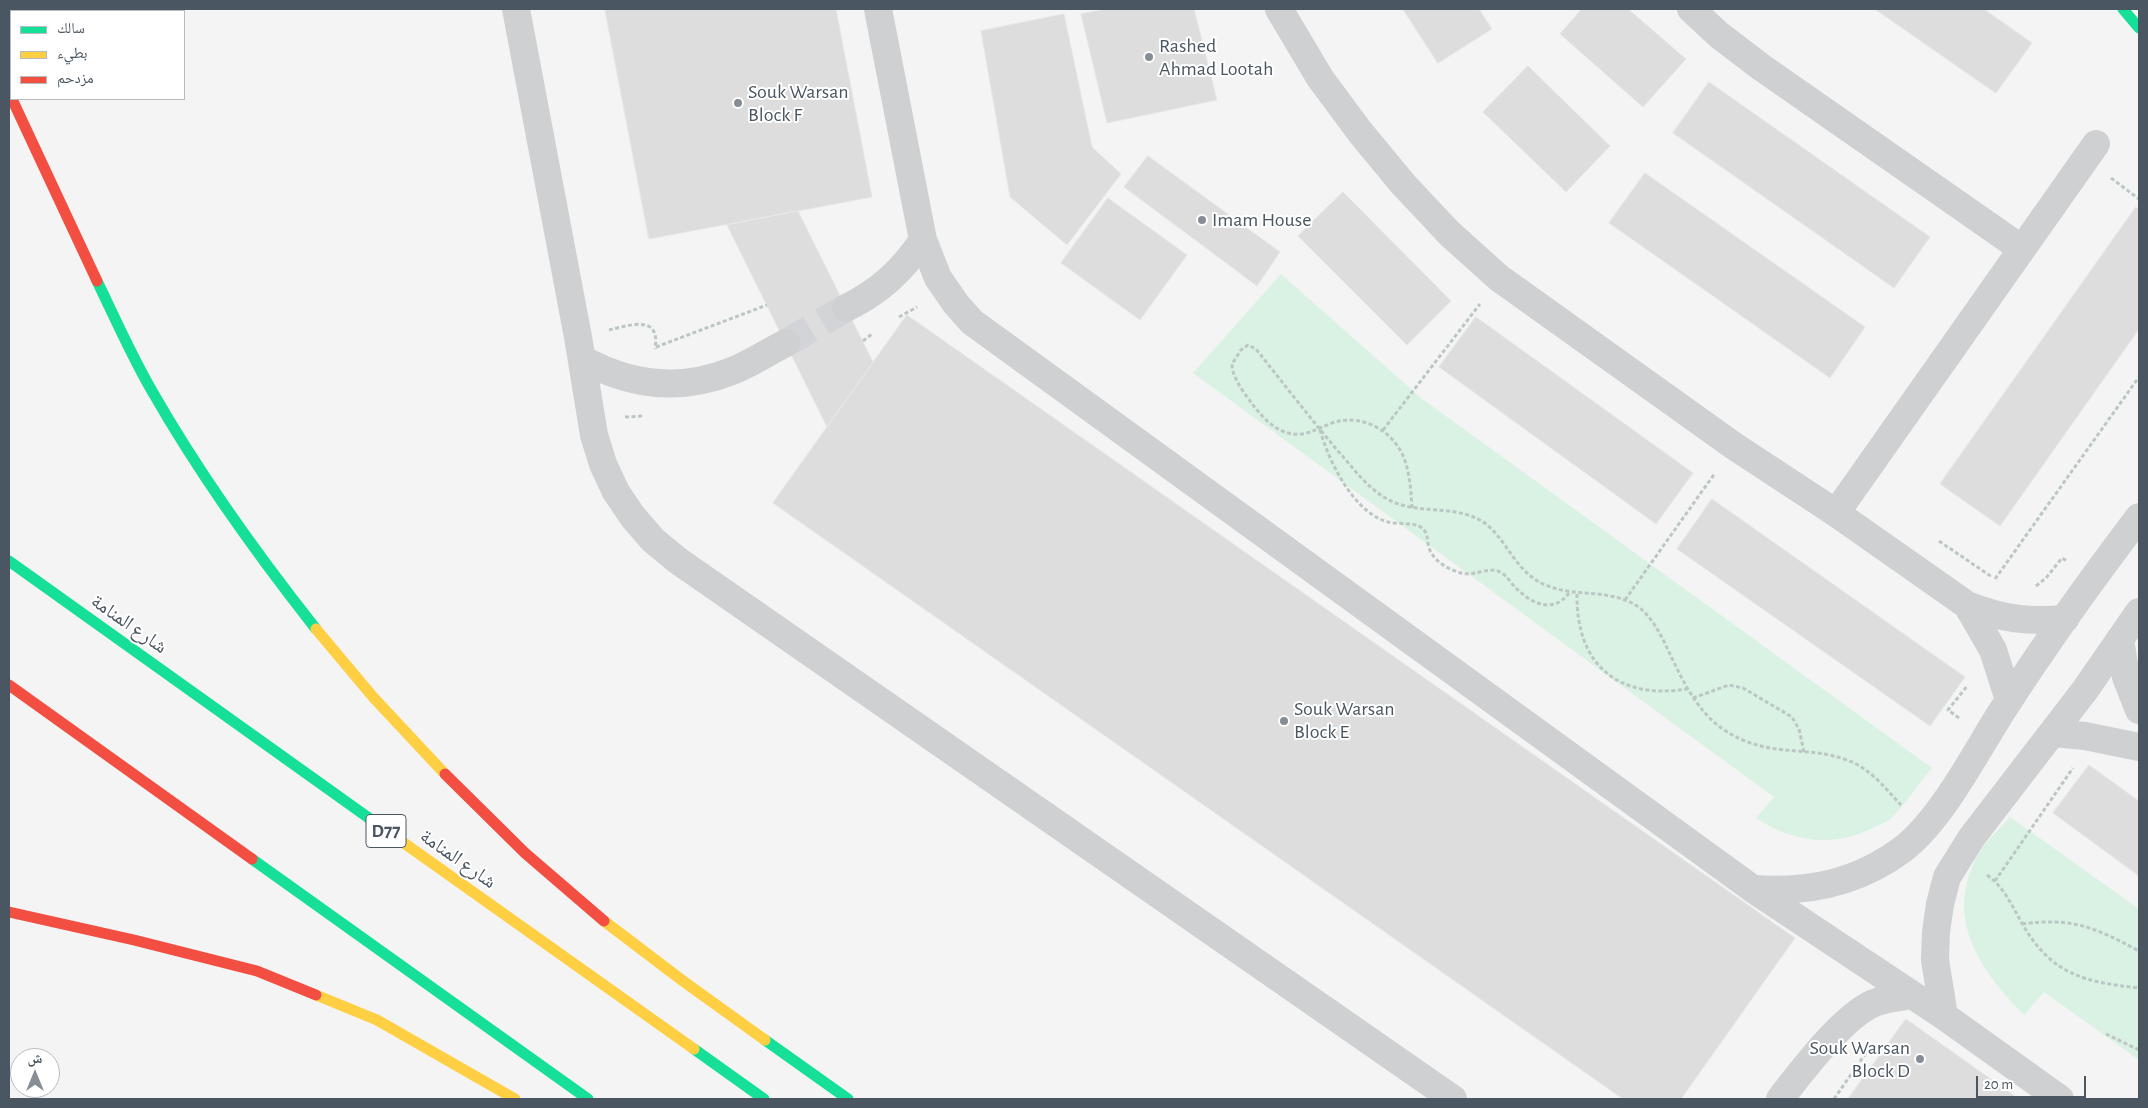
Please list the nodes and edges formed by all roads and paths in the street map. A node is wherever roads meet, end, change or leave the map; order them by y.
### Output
1 (516, 9) edge
2 (878, 9) edge
3 (1279, 9) edge
4 (1691, 9) edge
5 (2123, 9) edge
6 (2139, 28) edge
7 (13, 100) edge
8 (2096, 144) dead end
9 (923, 240) junction
10 (2022, 249) junction
11 (1499, 278) junction
12 (947, 291) junction
13 (767, 305) dead end
14 (846, 308) tunnel mouth
15 (891, 321) dead end
16 (877, 331) dead end
17 (863, 341) dead end
18 (786, 343) tunnel mouth
19 (656, 347) dead end
20 (582, 359) junction
21 (2139, 377) edge
22 (1320, 429) junction
23 (1383, 430) junction
24 (1734, 446) junction
25 (1412, 508) junction
26 (1836, 513) junction
27 (2139, 517) edge
28 (1933, 537) dead end
29 (9, 562) edge
30 (2093, 578) junction
31 (1995, 579) junction
32 (2003, 584) dead end
33 (2031, 587) dead end
34 (1569, 593) junction
35 (1578, 594) junction
36 (1626, 600) junction
37 (1967, 605) junction
38 (2139, 612) edge
39 (2065, 618) junction
40 (2120, 639) junction
41 (9, 685) edge
42 (1687, 689) junction
43 (1694, 698) junction
44 (2009, 700) junction
45 (2139, 710) edge
46 (2053, 733) junction
47 (2129, 744) edge
48 (1804, 752) junction
49 (1923, 830) junction
50 (1959, 858) junction
51 (1995, 881) junction
52 (1753, 889) junction
53 (9, 912) edge
54 (2022, 924) junction
55 (2139, 951) edge
56 (2139, 988) edge
57 (1913, 995) junction
58 (1944, 1016) junction
59 (2106, 1034) dead end
60 (2139, 1050) edge
61 (514, 1099) edge
62 (588, 1099) edge
63 (764, 1099) edge
64 (848, 1099) edge
65 (1453, 1099) edge
66 (1780, 1099) edge
67 (2060, 1099) edge

1 - 20 street
2 - 9 street
3 - 11 street
4 - 10 street
5 - 6 main road
7 - 64 main road
8 - 10 street
9 - 12 street
9 - 14 street
10 - 26 street
11 - 23 path
11 - 24 street
12 - 15 path
12 - 52 street
13 - 19 path
16 - 17 path
18 - 20 street
20 - 65 street
21 - 31 path
22 - 22 path
22 - 23 path
22 - 25 path
22 - 34 path
23 - 25 path
24 - 26 street
24 - 36 path
25 - 34 path
26 - 37 street
27 - 30 street
28 - 31 path
29 - 63 main road, شارع المنامة / D77
30 - 33 path
30 - 39 street
31 - 32 path
34 - 35 path
35 - 36 path
35 - 42 path
36 - 42 path
37 - 39 street
37 - 44 street
38 - 40 street
39 - 44 street
40 - 45 street
40 - 46 street
41 - 62 main road
42 - 43 path
43 - 48 path
43 - 48 path
44 - 49 street
46 - 47 street
46 - 50 street
47 - 51 path
48 - 49 path
49 - 52 street
50 - 51 path
50 - 58 street
51 - 54 path
52 - 57 street
53 - 61 main road
54 - 55 path
54 - 56 path
57 - 58 street
57 - 66 street
58 - 67 street
59 - 60 path

